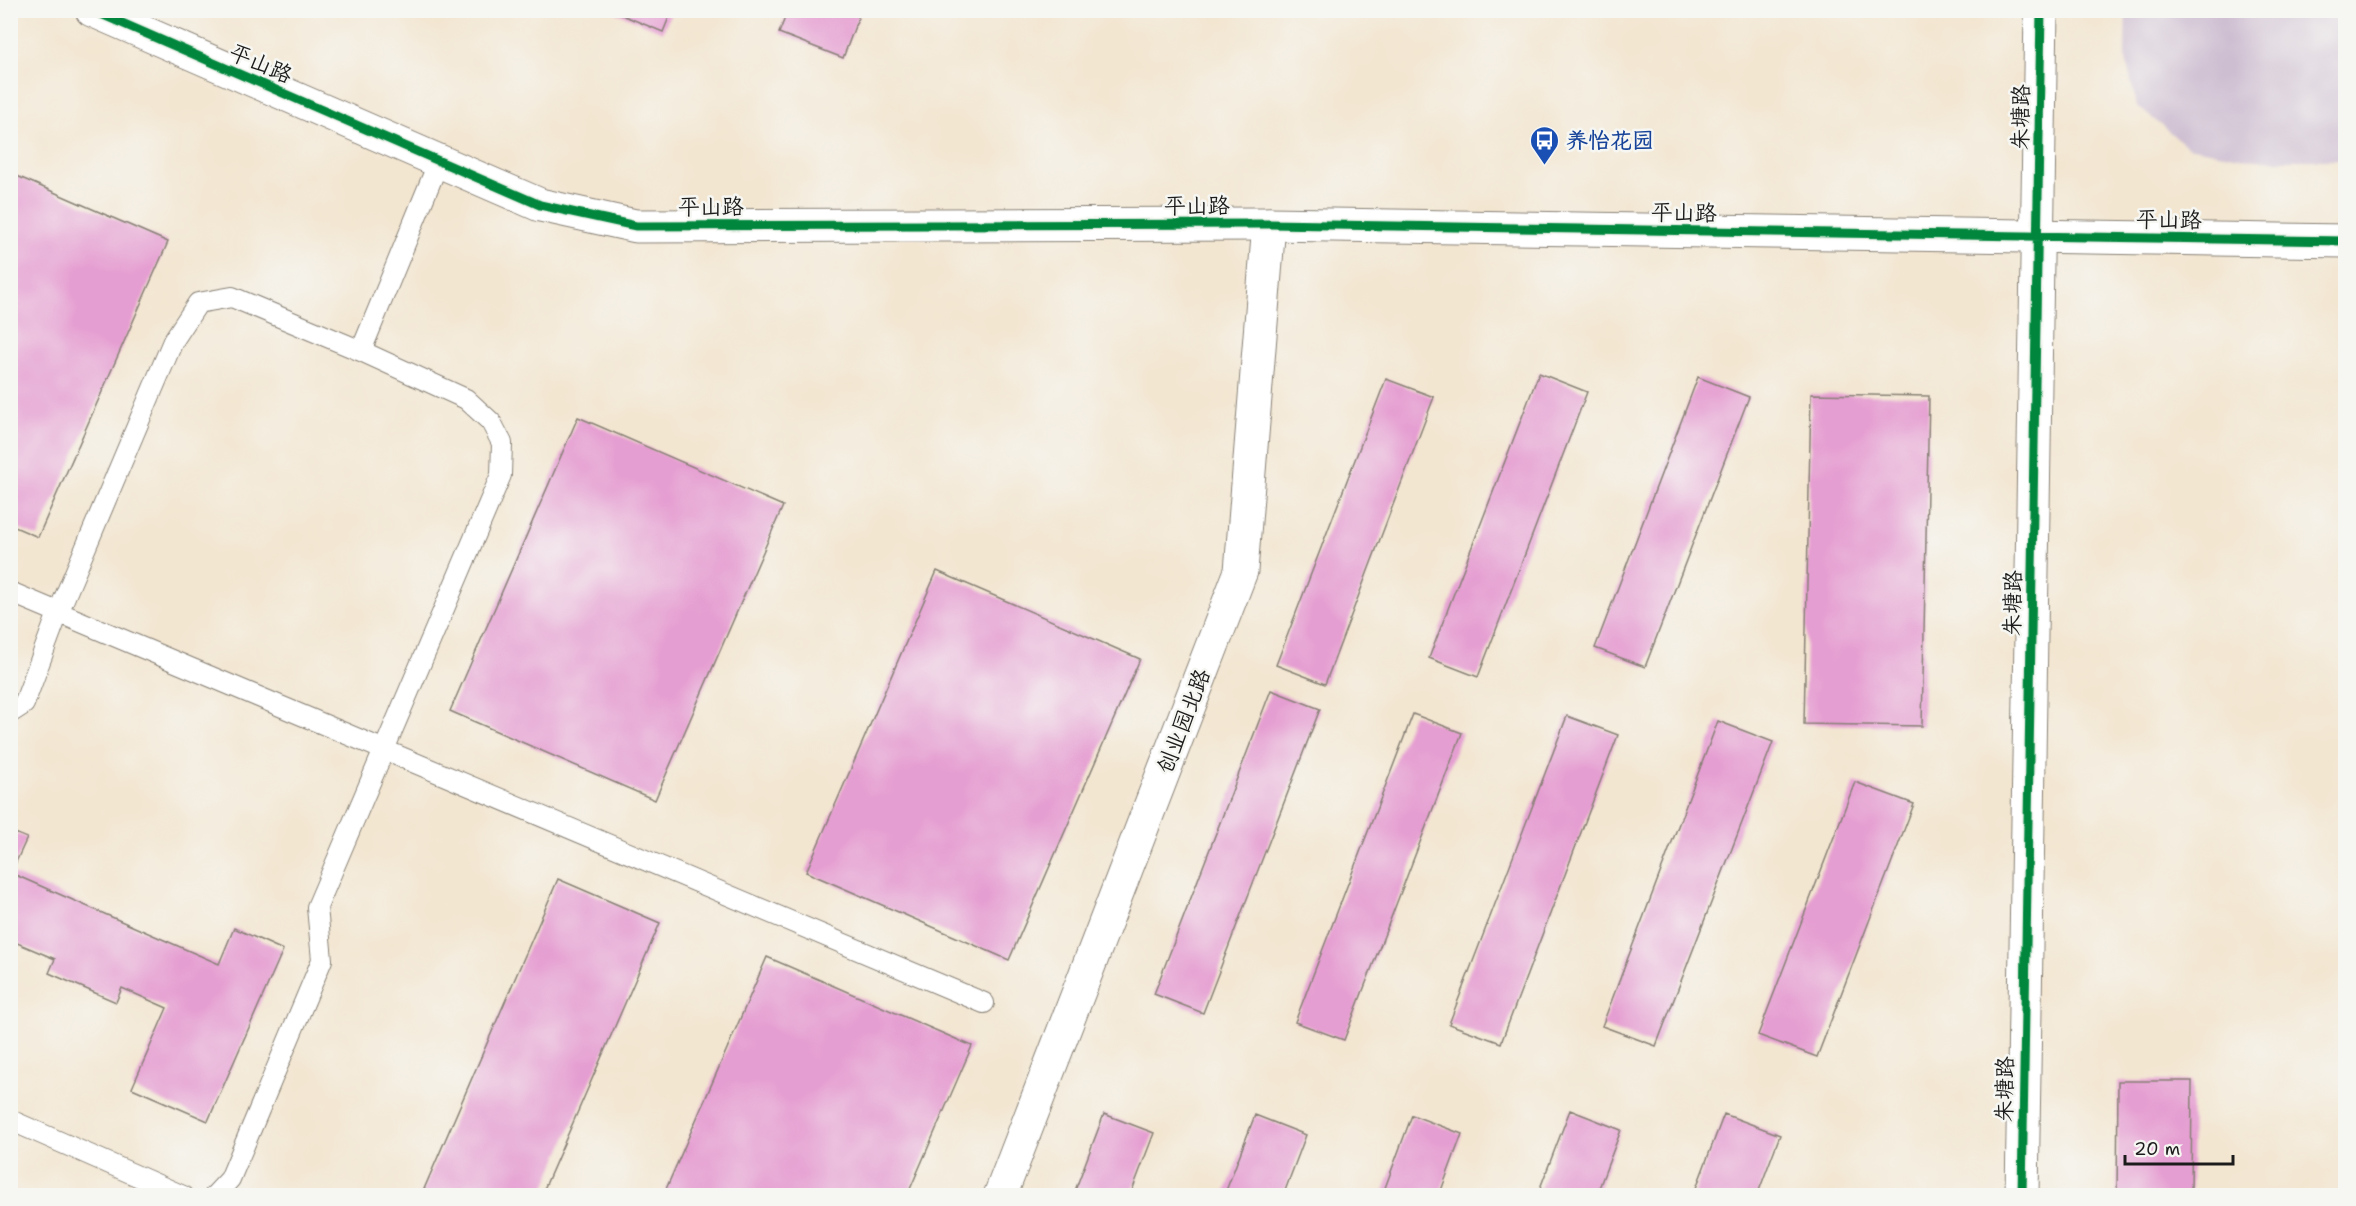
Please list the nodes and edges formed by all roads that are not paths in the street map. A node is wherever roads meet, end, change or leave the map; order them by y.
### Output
1 (92, 10) edge
2 (2041, 10) edge
3 (439, 161) junction
4 (1269, 224) junction
5 (2037, 237) junction
6 (2346, 241) edge
7 (361, 351) junction
8 (10, 592) edge
9 (58, 613) junction
10 (10, 713) edge
11 (384, 750) junction
12 (984, 1003) dead end
13 (10, 1120) edge
14 (183, 1196) edge
15 (214, 1196) edge
16 (1000, 1196) edge
17 (2022, 1196) edge

1 - 3 street, 平山路
2 - 5 street, 朱塘路
3 - 4 street, 平山路
3 - 7 lane
4 - 5 street, 平山路
4 - 16 street, 创业园北路
5 - 6 street, 平山路
5 - 17 street, 朱塘路
7 - 9 lane
7 - 11 lane
8 - 9 lane
9 - 10 lane
9 - 11 lane
11 - 12 lane
11 - 15 lane
13 - 14 lane

